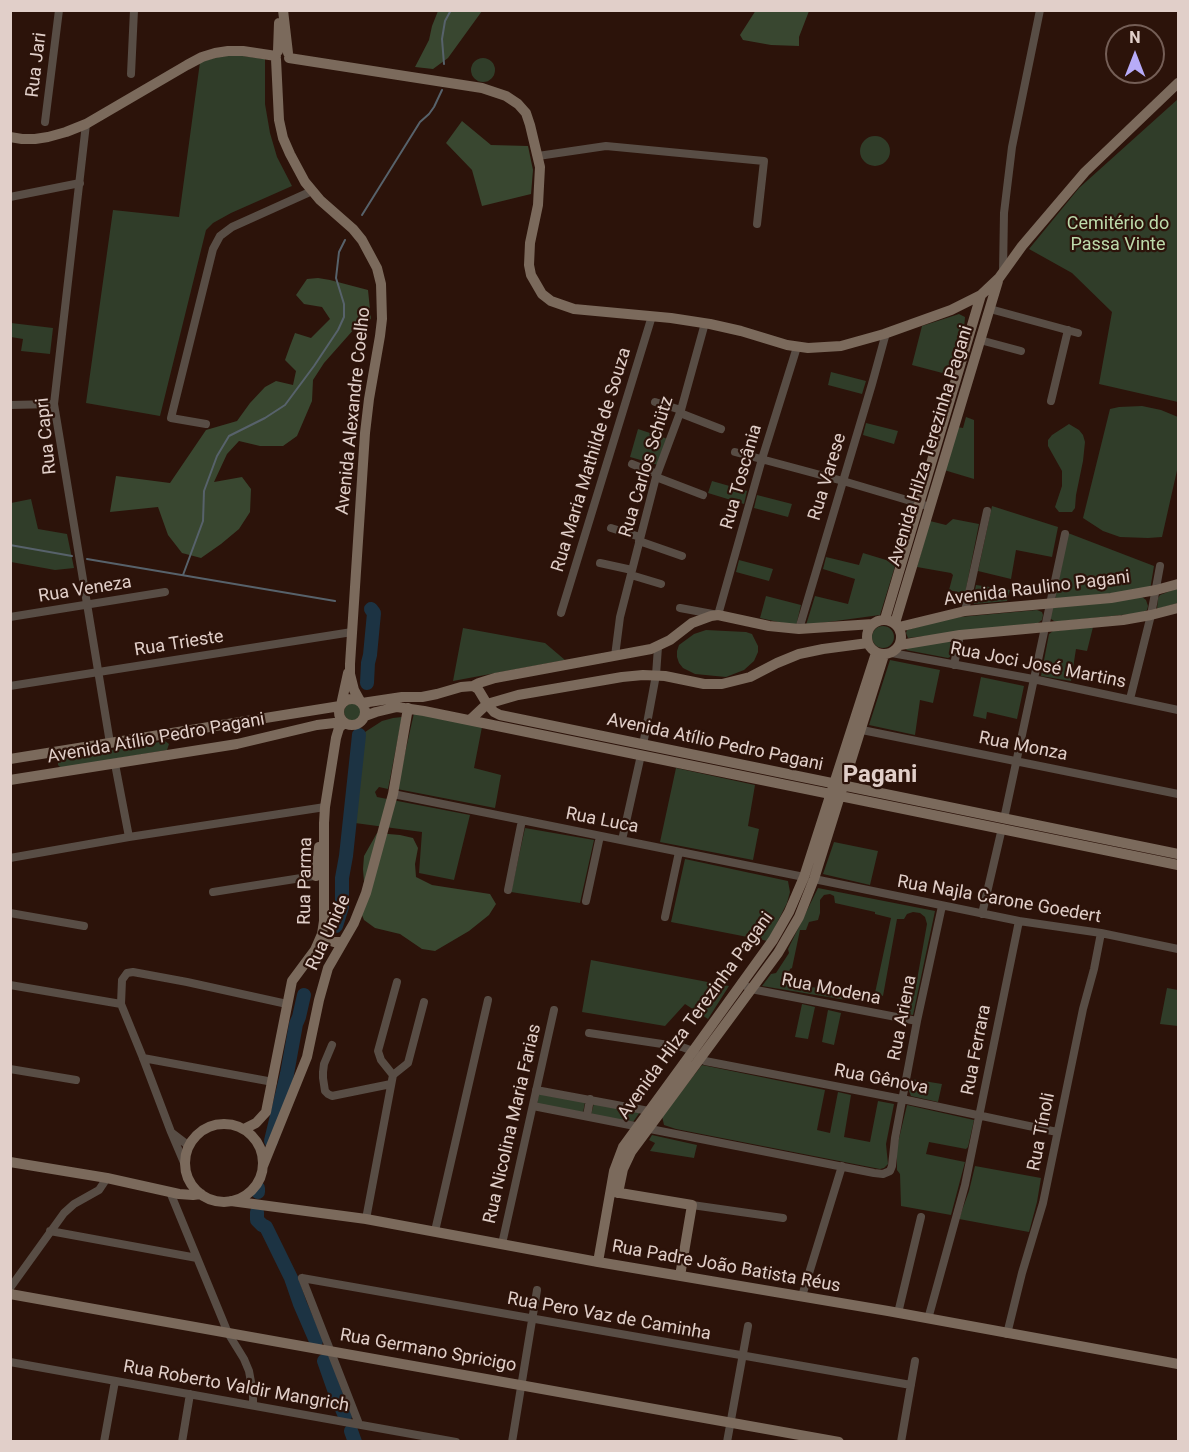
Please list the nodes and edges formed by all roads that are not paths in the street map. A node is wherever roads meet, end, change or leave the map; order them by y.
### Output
1 (59, 10) edge
2 (134, 10) edge
3 (281, 10) edge
4 (1040, 10) edge
5 (282, 56) junction
6 (131, 74) dead end
7 (1179, 83) edge
8 (45, 122) dead end
9 (86, 124) junction
10 (10, 137) edge
11 (538, 156) junction
12 (80, 183) junction
13 (312, 191) junction
14 (10, 197) edge
15 (757, 224) dead end
16 (1001, 275) junction
17 (981, 295) junction
18 (989, 312) junction
19 (652, 316) junction
20 (705, 323) junction
21 (1068, 330) junction
22 (886, 333) junction
23 (1078, 333) dead end
24 (980, 340) junction
25 (797, 347) junction
26 (1021, 351) dead end
27 (1051, 401) dead end
28 (655, 402) dead end
29 (54, 404) junction
30 (10, 405) edge
31 (680, 412) junction
32 (206, 424) dead end
33 (721, 429) dead end
34 (735, 452) dead end
35 (762, 459) junction
36 (632, 464) dead end
37 (657, 476) junction
38 (843, 481) junction
39 (703, 495) dead end
40 (924, 505) junction
41 (987, 511) dead end
42 (611, 528) dead end
43 (1065, 534) dead end
44 (639, 539) junction
45 (682, 556) dead end
46 (600, 563) dead end
47 (1160, 566) dead end
48 (632, 573) junction
49 (661, 584) dead end
50 (1179, 584) edge
51 (1156, 590) junction
52 (165, 592) dead end
53 (1049, 603) junction
54 (87, 604) junction
55 (680, 608) dead end
56 (1179, 608) edge
57 (965, 611) junction
58 (561, 613) dead end
59 (718, 615) junction
60 (1151, 615) junction
61 (10, 617) edge
62 (893, 623) junction
63 (873, 624) junction
64 (1045, 627) junction
65 (799, 629) junction
66 (352, 632) junction
67 (960, 635) junction
68 (868, 643) junction
69 (900, 645) junction
70 (658, 647) junction
71 (884, 653) junction
72 (615, 656) junction
73 (350, 664) junction
74 (954, 665) junction
75 (98, 672) junction
76 (656, 675) junction
77 (1033, 679) junction
78 (10, 686) edge
79 (473, 686) junction
80 (1130, 699) junction
81 (361, 702) junction
82 (487, 704) junction
83 (340, 705) junction
84 (408, 708) junction
85 (1179, 710) edge
86 (365, 716) junction
87 (470, 720) junction
88 (344, 722) junction
89 (237, 723) junction
90 (862, 730) junction
91 (168, 734) junction
92 (110, 743) junction
93 (237, 744) junction
94 (642, 750) junction
95 (55, 752) junction
96 (169, 755) junction
97 (10, 759) edge
98 (1016, 760) junction
99 (115, 764) junction
100 (56, 773) junction
101 (10, 780) edge
102 (838, 790) junction
103 (393, 794) junction
104 (1179, 794) edge
105 (325, 807) junction
106 (522, 820) junction
107 (1003, 823) junction
108 (600, 836) junction
109 (129, 837) junction
110 (622, 840) junction
111 (679, 852) junction
112 (1179, 854) edge
113 (10, 858) edge
114 (1179, 865) edge
115 (320, 875) junction
116 (809, 878) junction
117 (508, 890) dead end
118 (213, 892) dead end
119 (586, 901) dead end
120 (942, 906) junction
121 (10, 914) edge
122 (982, 914) junction
123 (665, 917) dead end
124 (1019, 921) junction
125 (84, 926) dead end
126 (1101, 933) junction
127 (322, 934) junction
128 (343, 942) junction
129 (1179, 949) edge
130 (312, 954) junction
131 (328, 968) junction
132 (753, 968) junction
133 (763, 974) junction
134 (397, 982) dead end
135 (10, 985) edge
136 (746, 986) junction
137 (488, 1000) dead end
138 (424, 1002) dead end
139 (121, 1004) junction
140 (287, 1004) junction
141 (554, 1010) dead end
142 (917, 1021) junction
143 (589, 1033) dead end
144 (332, 1045) dead end
145 (697, 1054) junction
146 (143, 1058) junction
147 (10, 1069) edge
148 (393, 1075) junction
149 (76, 1080) dead end
150 (273, 1082) junction
151 (391, 1084) junction
152 (536, 1090) junction
153 (590, 1099) junction
154 (902, 1099) junction
155 (533, 1106) junction
156 (649, 1111) junction
157 (980, 1115) junction
158 (587, 1116) junction
159 (644, 1127) junction
160 (244, 1129) junction
161 (171, 1132) junction
162 (1057, 1132) junction
163 (189, 1146) junction
164 (10, 1162) edge
165 (185, 1165) junction
166 (263, 1166) junction
167 (842, 1166) junction
168 (107, 1178) junction
169 (190, 1182) junction
170 (253, 1189) junction
171 (614, 1192) junction
172 (174, 1193) junction
173 (201, 1194) junction
174 (231, 1201) junction
175 (692, 1205) junction
176 (267, 1206) junction
177 (921, 1216) dead end
178 (783, 1218) dead end
179 (366, 1219) junction
180 (50, 1231) junction
181 (435, 1231) junction
182 (502, 1244) junction
183 (197, 1258) junction
184 (598, 1262) junction
185 (680, 1276) junction
186 (10, 1288) edge
187 (537, 1290) dead end
188 (10, 1294) edge
189 (802, 1296) junction
190 (898, 1313) junction
191 (533, 1318) junction
192 (928, 1319) junction
193 (748, 1326) dead end
194 (228, 1333) junction
195 (1007, 1334) junction
196 (331, 1351) junction
197 (743, 1355) junction
198 (915, 1361) dead end
199 (10, 1362) edge
200 (1179, 1364) edge
201 (115, 1381) junction
202 (521, 1385) junction
203 (911, 1385) junction
204 (190, 1394) junction
205 (253, 1406) junction
206 (730, 1422) junction
207 (359, 1424) junction
208 (428, 1439) edge
209 (104, 1442) edge
210 (182, 1442) edge
211 (456, 1442) edge
212 (512, 1442) edge
213 (727, 1442) edge
214 (839, 1442) edge
215 (901, 1442) edge

1 - 8 street, Rua Jari
2 - 6 street
3 - 5 main road, Avenida Alexandre Coelho
4 - 16 street
5 - 9 main road
5 - 11 main road
5 - 13 main road, Avenida Alexandre Coelho
7 - 16 main road
9 - 10 main road
9 - 12 street, Rua Capri
11 - 15 street
11 - 19 main road
12 - 14 street
12 - 29 street, Rua Capri
13 - 32 street
13 - 66 main road, Avenida Alexandre Coelho
16 - 17 main road
16 - 18 main road, Avenida Hilza Terezinha Pagani
17 - 18 main road
17 - 22 main road
17 - 40 main road, Avenida Hilza Terezinha Pagani
18 - 21 street
18 - 24 main road, Avenida Hilza Terezinha Pagani
19 - 20 main road
19 - 58 street, Rua Maria Mathilde de Souza
20 - 25 main road
20 - 31 street, Rua Carlos Schütz
21 - 23 street
21 - 27 street
22 - 25 main road
22 - 38 street, Rua Varese
24 - 26 street
24 - 40 main road, Avenida Hilza Terezinha Pagani
25 - 35 street, Rua Toscânia
28 - 31 street
29 - 30 street
29 - 54 street, Rua Capri
31 - 33 street
31 - 37 street, Rua Carlos Schütz
34 - 35 street
35 - 38 street
35 - 59 street, Rua Toscânia
36 - 37 street
37 - 39 street
37 - 44 street, Rua Carlos Schütz
38 - 40 street
38 - 65 street, Rua Varese
40 - 62 main road, Avenida Hilza Terezinha Pagani
41 - 57 street
42 - 44 street
43 - 53 street
44 - 45 street
44 - 48 street, Rua Carlos Schütz
46 - 48 street
47 - 51 street
48 - 49 street
48 - 72 street, Rua Carlos Schütz
50 - 51 main road, Avenida Raulino Pagani
51 - 53 main road, Avenida Raulino Pagani
51 - 60 street
52 - 54 street, Rua Veneza
53 - 57 main road, Avenida Raulino Pagani
53 - 64 street
54 - 61 street, Rua Veneza
54 - 75 street, Rua Capri
55 - 59 street
56 - 60 main road, Avenida Raulino Pagani
57 - 62 main road, Avenida Raulino Pagani
59 - 65 main road
59 - 70 main road
60 - 64 main road, Avenida Raulino Pagani
60 - 80 street
62 - 63 main road
62 - 69 main road
63 - 65 main road
63 - 68 main road
64 - 67 main road, Avenida Raulino Pagani
64 - 77 street
66 - 73 main road, Avenida Alexandre Coelho
66 - 75 street, Rua Trieste
67 - 69 main road, Avenida Raulino Pagani
67 - 74 street
68 - 71 main road
68 - 76 main road
69 - 71 main road
70 - 72 main road
70 - 76 street
71 - 74 street, Rua Joci José Martins
71 - 90 main road, Avenida Hilza Terezinha Pagani
71 - 102 main road, Avenida Hilza Terezinha Pagani
72 - 79 main road
73 - 81 main road, Avenida Alexandre Coelho
73 - 83 main road, Avenida Alexandre Coelho
74 - 77 street, Rua Joci José Martins
75 - 78 street, Rua Trieste
75 - 92 street, Rua Capri
76 - 82 main road
76 - 94 street
77 - 80 street, Rua Joci José Martins
77 - 98 street
79 - 81 main road
79 - 82 main road, Avenida Atílio Pedro Pagani
80 - 85 street, Rua Joci José Martins
81 - 83 main road
81 - 86 main road
82 - 87 main road
82 - 94 main road, Avenida Atílio Pedro Pagani
83 - 88 main road
83 - 89 main road, Avenida Atílio Pedro Pagani
84 - 86 main road, Avenida Atílio Pedro Pagani
84 - 87 main road, Avenida Atílio Pedro Pagani
84 - 103 main road, Rua Unide
86 - 88 main road
87 - 94 main road, Avenida Atílio Pedro Pagani
88 - 93 main road, Avenida Atílio Pedro Pagani
88 - 105 main road, Rua Parma
89 - 91 main road, Avenida Atílio Pedro Pagani
89 - 93 main road
90 - 98 street, Rua Monza
90 - 102 main road, Avenida Hilza Terezinha Pagani
91 - 92 main road, Avenida Atílio Pedro Pagani
91 - 96 main road
92 - 95 main road, Avenida Atílio Pedro Pagani
93 - 96 main road, Avenida Atílio Pedro Pagani
94 - 102 main road, Avenida Atílio Pedro Pagani
94 - 110 street
95 - 97 main road, Avenida Atílio Pedro Pagani
95 - 100 main road
96 - 99 main road, Avenida Atílio Pedro Pagani
98 - 104 street, Rua Monza
98 - 107 street
99 - 100 main road, Avenida Atílio Pedro Pagani
99 - 109 street
100 - 101 main road, Avenida Atílio Pedro Pagani
102 - 107 main road, Avenida Atílio Pedro Pagani
102 - 116 main road, Avenida Hilza Terezinha Pagani
103 - 106 street, Rua Luca
103 - 128 main road, Rua Unide
105 - 109 street
105 - 115 main road, Rua Parma
106 - 108 street, Rua Luca
106 - 117 street
107 - 112 main road, Avenida Atílio Pedro Pagani
107 - 114 main road, Avenida Atílio Pedro Pagani
107 - 122 street
108 - 110 street, Rua Luca
108 - 119 street
109 - 113 street
110 - 111 street, Rua Luca
111 - 116 street, Rua Luca
111 - 123 street
115 - 118 street
115 - 127 main road, Rua Parma
116 - 120 street, Rua Najla Carone Goedert
116 - 132 main road, Avenida Hilza Terezinha Pagani
116 - 133 main road, Avenida Hilza Terezinha Pagani
120 - 122 street, Rua Najla Carone Goedert
120 - 142 street, Rua Ariena
121 - 125 street
122 - 124 street, Rua Najla Carone Goedert
124 - 126 street, Rua Najla Carone Goedert
124 - 157 street, Rua Ferrara
126 - 129 street, Rua Najla Carone Goedert
126 - 162 street, Rua Tínoli
127 - 128 main road
127 - 130 main road, Rua Parma
128 - 131 main road, Rua Unide
130 - 131 main road
130 - 140 main road, Rua Parma
131 - 166 main road, Rua Unide
132 - 133 main road
132 - 136 main road, Avenida Hilza Terezinha Pagani
133 - 136 main road, Avenida Hilza Terezinha Pagani
134 - 148 street
135 - 139 street
136 - 142 street, Rua Modena
136 - 145 main road, Avenida Hilza Terezinha Pagani
137 - 181 street
138 - 148 street
139 - 140 street
139 - 146 street
140 - 150 main road, Rua Parma
141 - 152 street, Rua Nicolina Maria Farias
142 - 154 street, Rua Ariena
143 - 145 street, Rua Gênova
144 - 151 street
145 - 154 street, Rua Gênova
145 - 156 main road, Avenida Hilza Terezinha Pagani
145 - 159 main road, Avenida Hilza Terezinha Pagani
146 - 150 street
146 - 161 street
147 - 149 street
148 - 151 street
150 - 160 main road, Rua Parma
151 - 179 street
152 - 153 street
152 - 155 street, Rua Nicolina Maria Farias
153 - 156 street
153 - 158 street
154 - 157 street, Rua Gênova
154 - 167 street, Rua Ariena
155 - 158 street
155 - 182 street, Rua Nicolina Maria Farias
156 - 159 main road, Avenida Hilza Terezinha Pagani
157 - 162 street, Rua Gênova
157 - 192 street, Rua Ferrara
158 - 159 street
159 - 167 street
159 - 171 main road, Avenida Hilza Terezinha Pagani
160 - 163 main road
160 - 166 main road
161 - 163 street
161 - 165 street
162 - 195 street, Rua Tínoli
163 - 165 main road
164 - 168 main road
165 - 169 main road
166 - 170 main road
167 - 189 street
168 - 172 main road
168 - 180 street
169 - 172 main road
169 - 173 main road
170 - 174 main road
170 - 176 main road
171 - 175 main road
171 - 184 main road, Avenida Hilza Terezinha Pagani
172 - 173 main road
172 - 183 street
173 - 174 main road
174 - 176 main road, Rua Padre João Batista Réus
175 - 178 street
175 - 185 main road
176 - 179 main road, Rua Padre João Batista Réus
177 - 190 street
179 - 181 main road, Rua Padre João Batista Réus
180 - 183 street
180 - 186 street
181 - 182 main road, Rua Padre João Batista Réus
182 - 184 main road, Rua Padre João Batista Réus
183 - 194 street
184 - 185 main road, Rua Padre João Batista Réus
185 - 189 main road, Rua Padre João Batista Réus
187 - 191 street
188 - 194 main road, Rua Germano Spricigo
189 - 190 main road, Rua Padre João Batista Réus
190 - 192 main road, Rua Padre João Batista Réus
191 - 196 street, Rua Pero Vaz de Caminha
191 - 197 street, Rua Pero Vaz de Caminha
191 - 202 street
192 - 195 main road, Rua Padre João Batista Réus
193 - 197 street
194 - 196 main road, Rua Germano Spricigo
194 - 205 street
195 - 200 main road, Rua Padre João Batista Réus
196 - 202 main road, Rua Germano Spricigo
196 - 207 street
197 - 203 street, Rua Pero Vaz de Caminha
197 - 206 street
198 - 203 street
199 - 201 street, Rua Roberto Valdir Mangrich
201 - 204 street, Rua Roberto Valdir Mangrich
201 - 209 street
202 - 206 main road, Rua Germano Spricigo
202 - 212 street
203 - 215 street
204 - 205 street, Rua Roberto Valdir Mangrich
204 - 210 street
205 - 207 street, Rua Roberto Valdir Mangrich
206 - 213 street
206 - 214 main road, Rua Germano Spricigo
207 - 208 street, Rua Roberto Valdir Mangrich
208 - 211 street, Rua Roberto Valdir Mangrich

